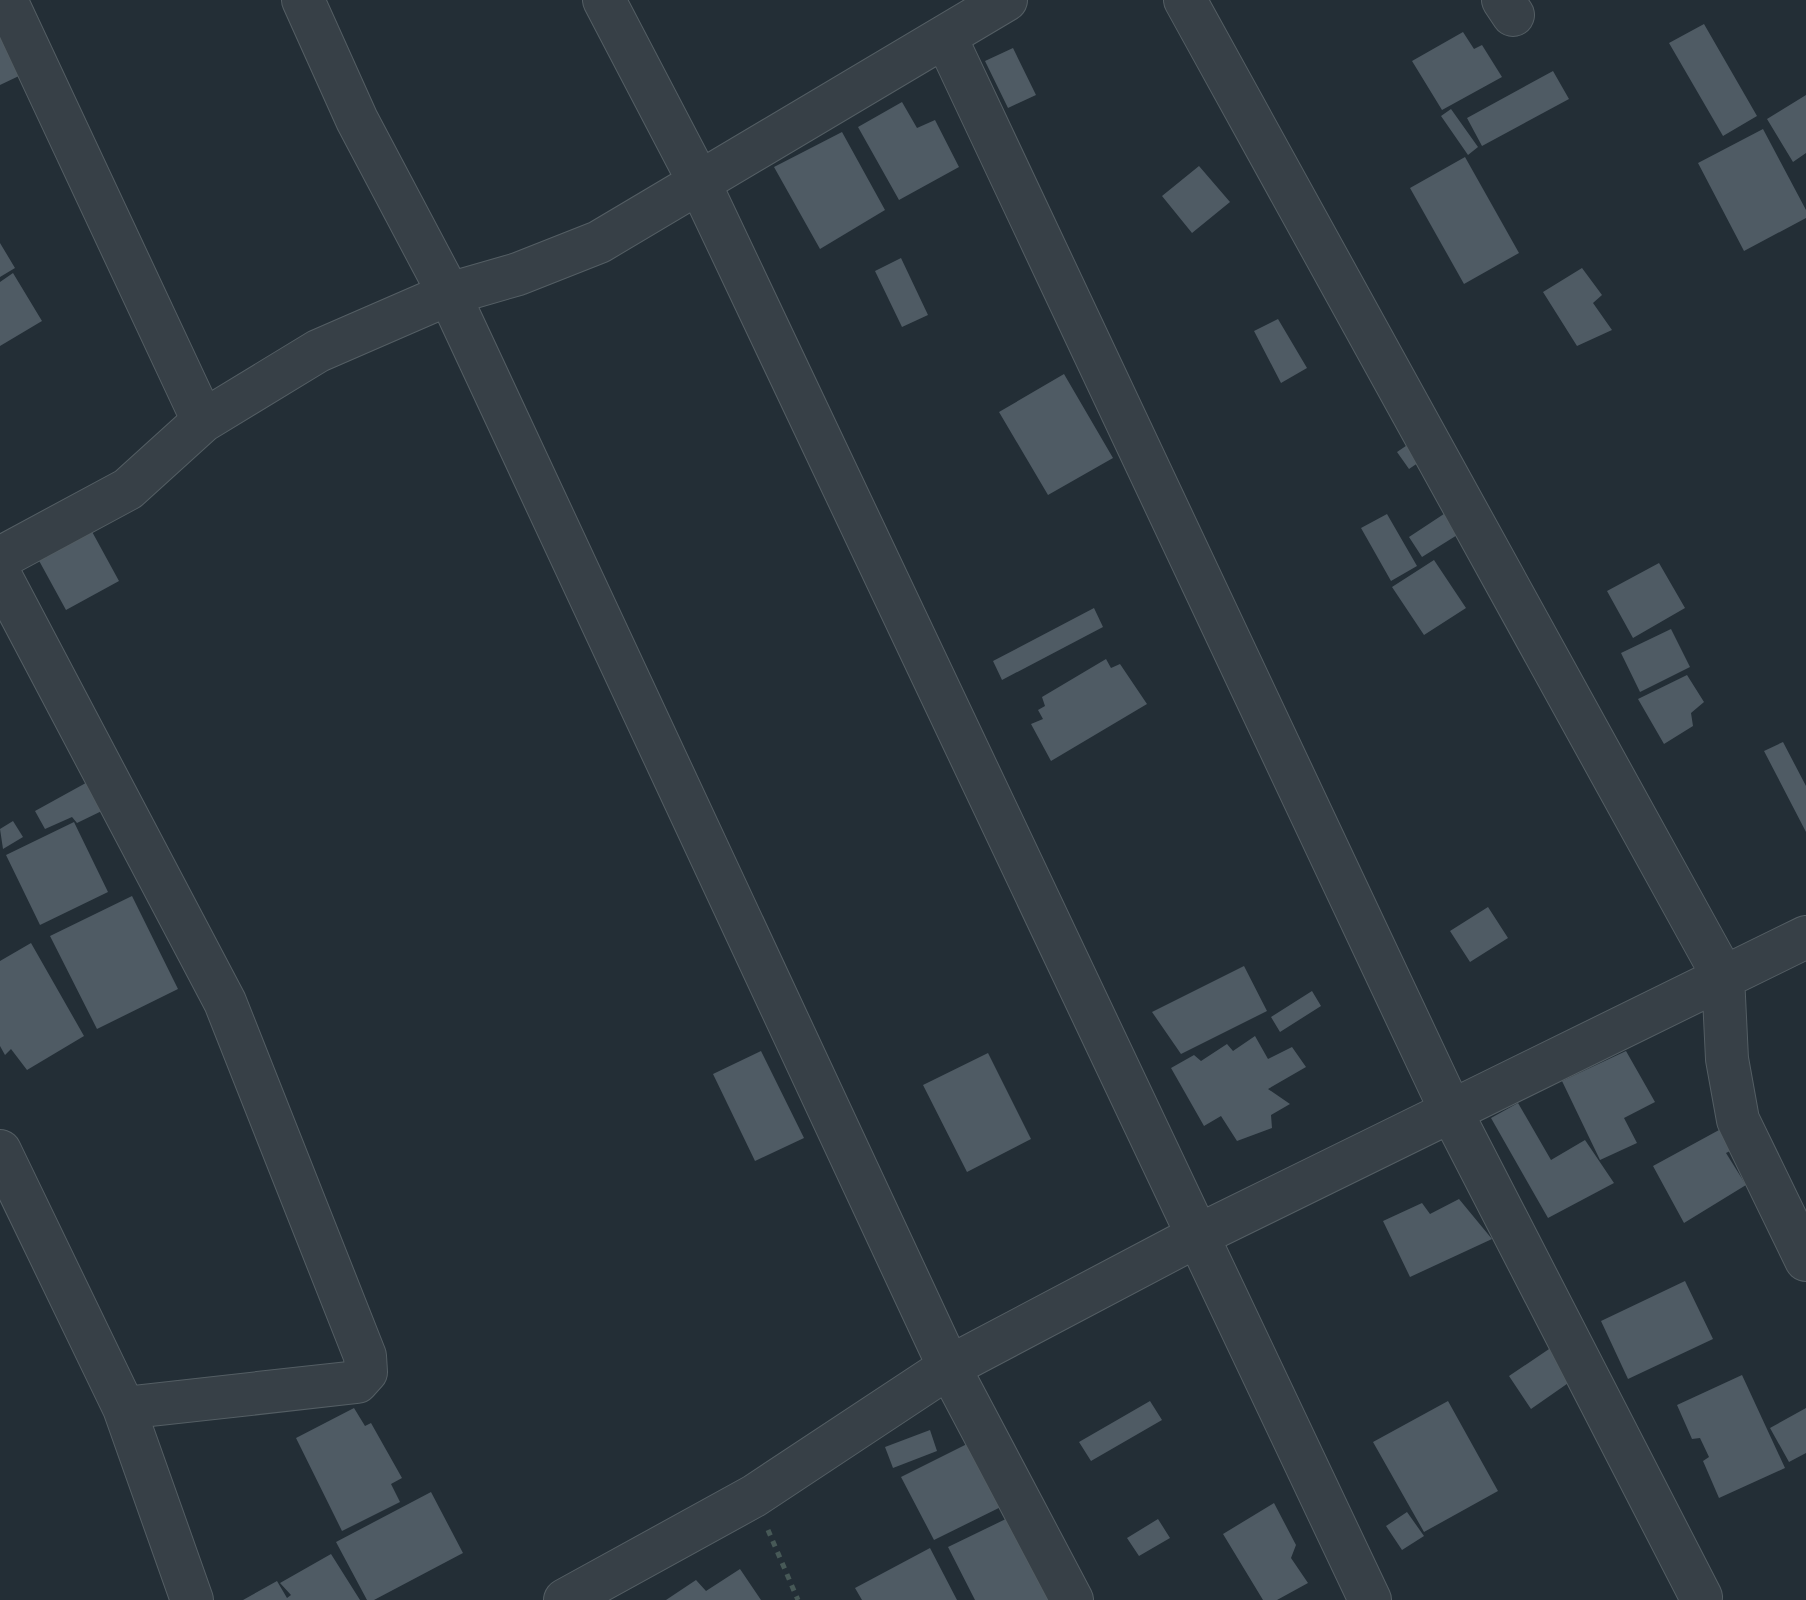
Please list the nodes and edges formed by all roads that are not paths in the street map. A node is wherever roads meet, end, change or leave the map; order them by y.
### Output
1 (6, 0) edge
2 (303, 0) edge
3 (604, 0) edge
4 (1006, 0) edge
5 (1185, 0) edge
6 (946, 38) junction
7 (698, 180) junction
8 (449, 294) junction
9 (203, 421) junction
10 (0, 558) edge
11 (0, 575) edge
12 (1806, 937) edge
13 (1723, 976) junction
14 (1452, 1113) junction
15 (0, 1151) edge
16 (1197, 1236) junction
17 (1806, 1260) edge
18 (949, 1367) junction
19 (124, 1408) junction
20 (1701, 1597) dead end
21 (192, 1600) edge
22 (565, 1600) edge
23 (1072, 1600) edge
24 (1370, 1600) edge

1 - 9 street
2 - 8 street
3 - 7 street
4 - 6 street
5 - 13 street
6 - 7 street
6 - 14 street
7 - 8 street
7 - 16 street
8 - 9 street
8 - 18 street
9 - 10 street
11 - 19 street
12 - 13 street
13 - 14 street
13 - 17 street
14 - 16 street
14 - 20 street
15 - 19 street
16 - 18 street
16 - 24 street
18 - 22 street
18 - 23 street
19 - 21 street

